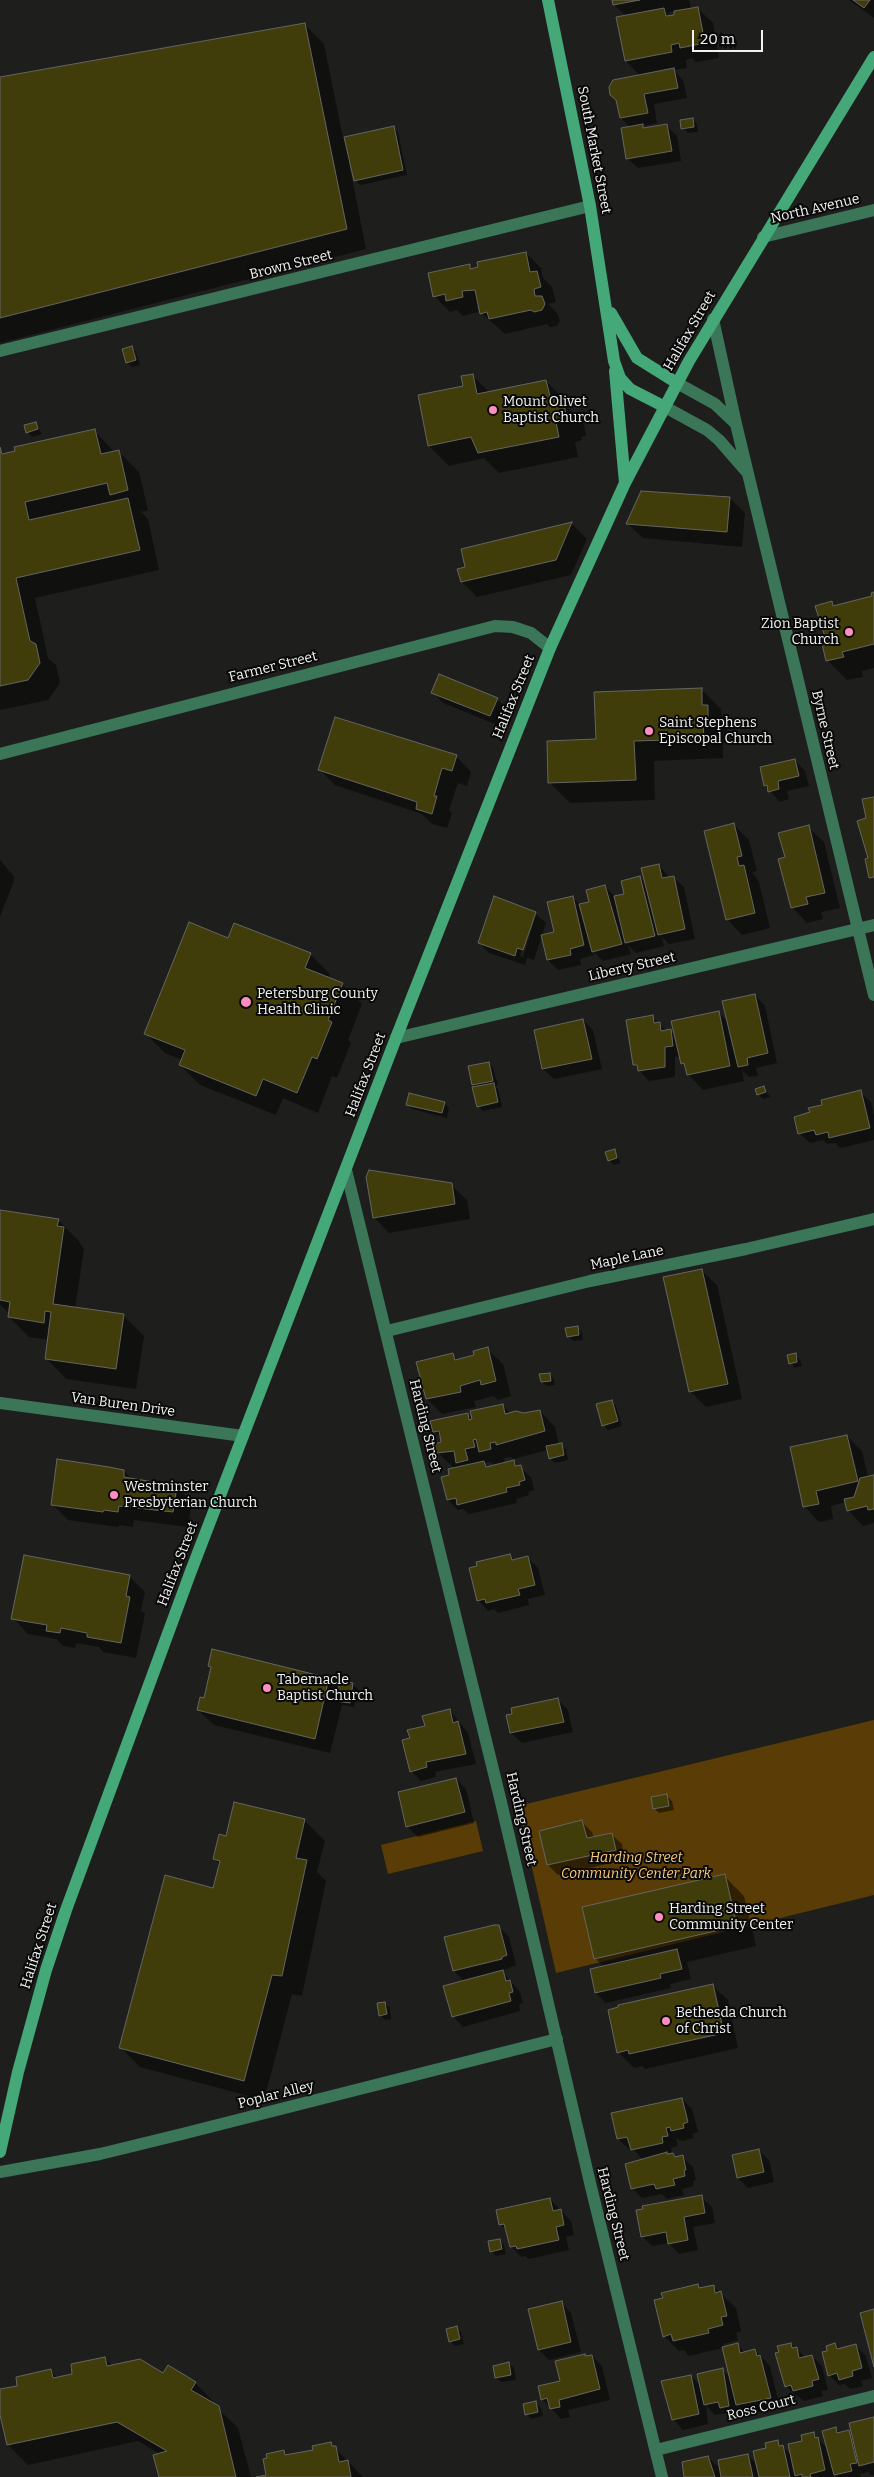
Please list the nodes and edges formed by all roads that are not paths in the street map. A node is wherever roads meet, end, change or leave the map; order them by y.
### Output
1 (548, 0) edge
2 (874, 58) edge
3 (590, 206) junction
4 (874, 210) edge
5 (763, 237) junction
6 (607, 306) junction
7 (713, 319) junction
8 (0, 351) edge
9 (614, 361) junction
10 (677, 383) junction
11 (664, 407) junction
12 (736, 424) junction
13 (748, 472) junction
14 (625, 483) junction
15 (550, 648) junction
16 (0, 754) edge
17 (874, 925) edge
18 (858, 929) junction
19 (874, 995) edge
20 (396, 1038) junction
21 (346, 1170) junction
22 (874, 1219) edge
23 (387, 1331) junction
24 (0, 1403) edge
25 (243, 1436) junction
26 (557, 2039) junction
27 (0, 2152) edge
28 (0, 2172) edge
29 (874, 2396) edge
30 (656, 2450) junction
31 (662, 2477) edge

1 - 3 main road, South Market Street
2 - 5 main road, Halifax Street
3 - 6 main road, South Market Street
3 - 8 street, Brown Street
4 - 5 street, North Avenue
5 - 7 main road, Halifax Street
6 - 9 main road, South Market Street
6 - 10 main road, South Market Street
7 - 10 main road, Halifax Street
7 - 12 street, Byrne Street
9 - 11 main road, South Market Street
9 - 14 main road
10 - 11 main road, Halifax Street
10 - 12 street
11 - 13 street, Byrne Street
11 - 14 main road, Halifax Street
12 - 13 street, Byrne Street
13 - 18 street, Byrne Street
14 - 15 main road, Halifax Street
15 - 16 street, Farmer Street
15 - 20 main road, Halifax Street
17 - 18 street, Liberty Street
18 - 19 street, Byrne Street
18 - 20 street, Liberty Street
20 - 21 main road, Halifax Street
21 - 23 street, Harding Street
21 - 25 main road, Halifax Street
22 - 23 street, Maple Lane
23 - 26 street, Harding Street
24 - 25 street, Van Buren Drive
25 - 27 main road, Halifax Street
26 - 28 street, Poplar Alley
26 - 30 street, Harding Street
29 - 30 street, Ross Court
30 - 31 street, Harding Street

